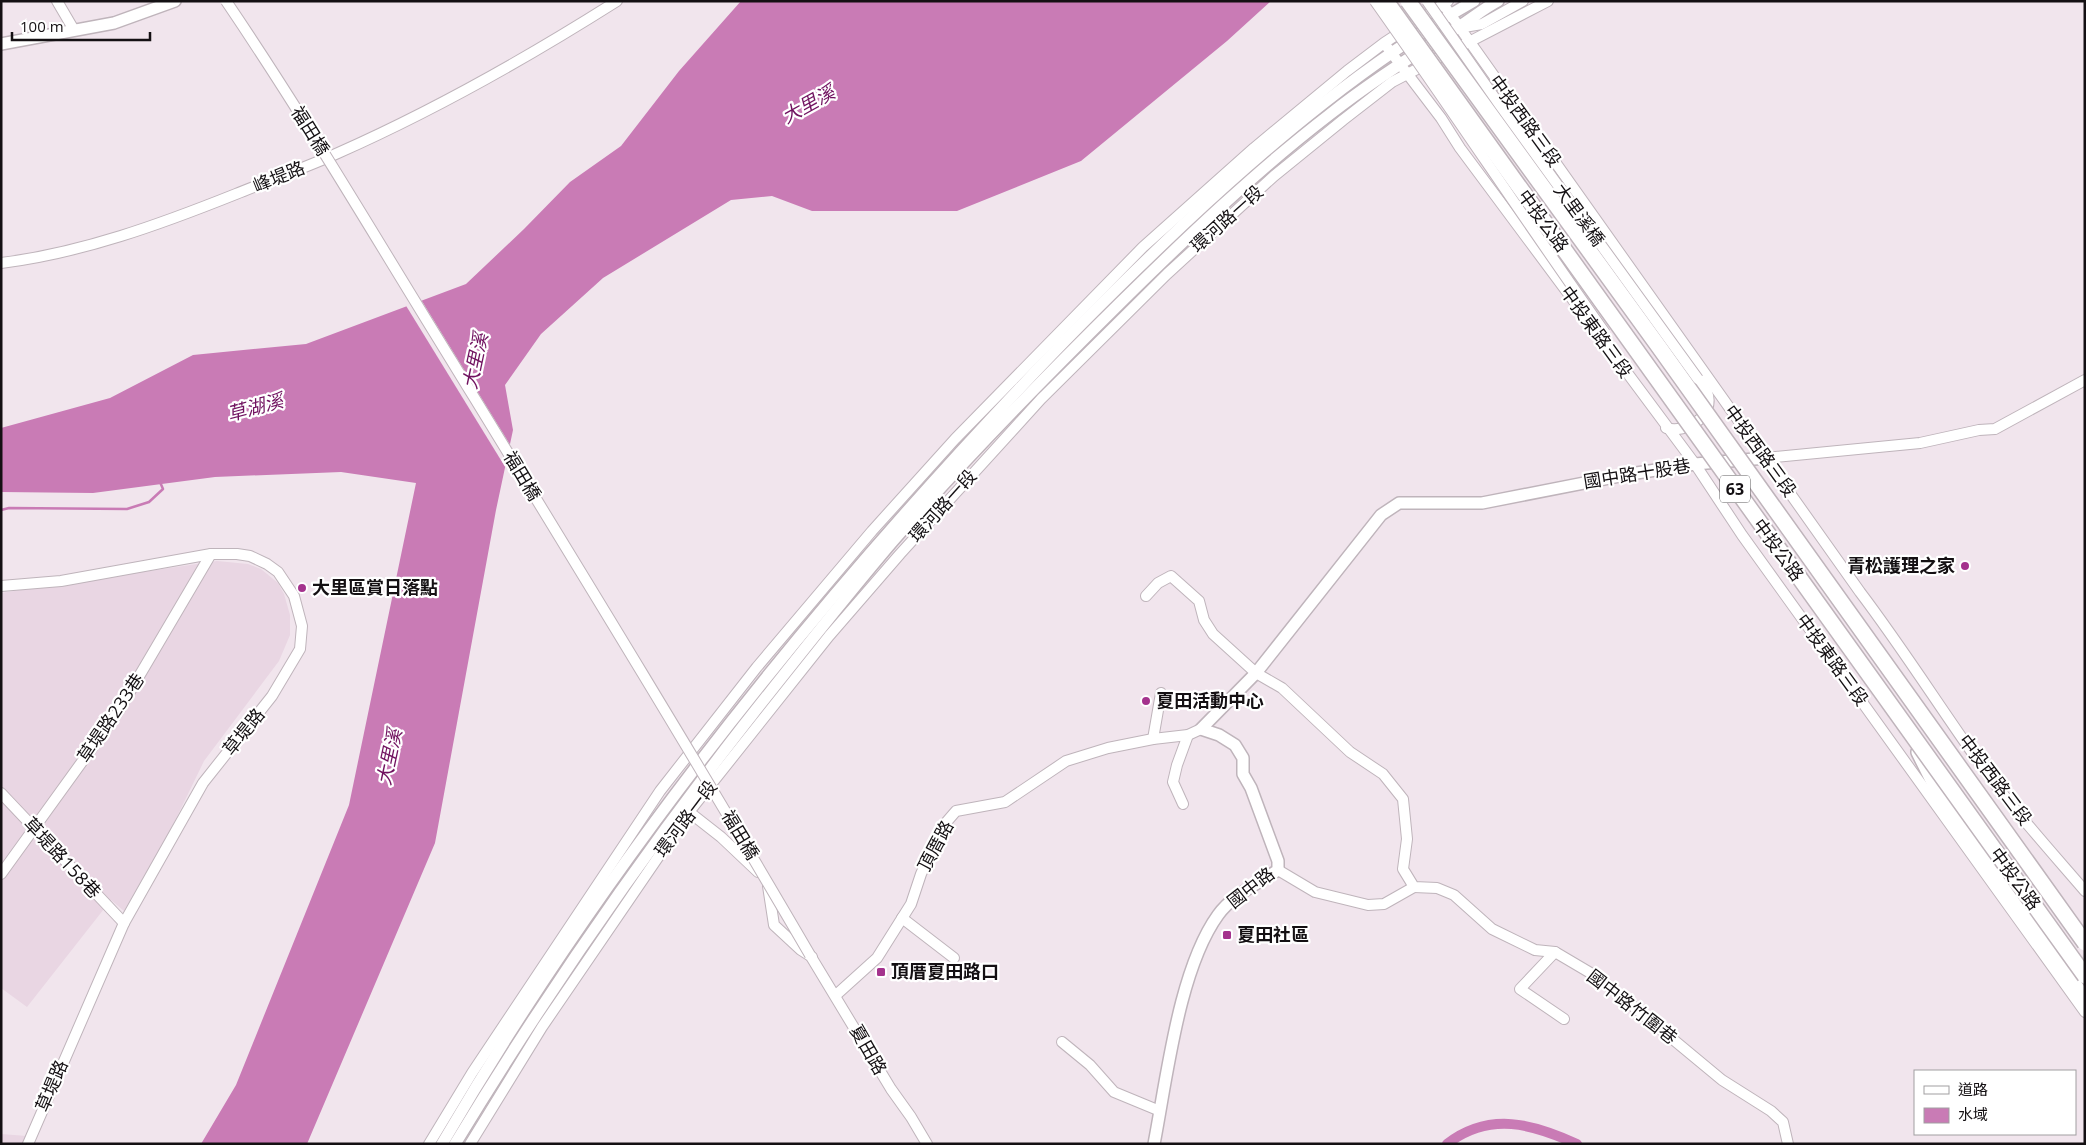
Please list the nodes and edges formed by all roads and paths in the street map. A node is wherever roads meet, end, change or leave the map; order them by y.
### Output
1 (57, 1) edge
2 (175, 1) edge
3 (226, 1) edge
4 (617, 1) edge
5 (1375, 1) edge
6 (1386, 1) edge
7 (1408, 1) edge
8 (1427, 1) edge
9 (1474, 1) edge
10 (1498, 1) edge
11 (1523, 1) edge
12 (1548, 1) edge
13 (1446, 3) edge
14 (1450, 14) junction
15 (1458, 28) junction
16 (74, 30) junction
17 (1469, 42) junction
18 (1, 44) edge
19 (1388, 47) junction
20 (1400, 63) junction
21 (1408, 74) junction
22 (1, 263) edge
23 (1628, 376) junction
24 (1698, 379) junction
25 (2085, 380) edge
26 (1728, 407) junction
27 (1666, 428) junction
28 (1766, 458) junction
29 (1695, 464) junction
30 (210, 554) junction
31 (1, 586) edge
32 (1146, 596) dead end
33 (1256, 673) junction
34 (1161, 692) dead end
35 (1905, 726) junction
36 (1201, 729) junction
37 (1188, 736) junction
38 (1153, 739) junction
39 (660, 791) junction
40 (1, 793) edge
41 (671, 798) junction
42 (1183, 804) dead end
43 (685, 809) junction
44 (34, 828) junction
45 (1278, 870) junction
46 (1, 874) edge
47 (1414, 887) junction
48 (2085, 891) edge
49 (902, 918) junction
50 (124, 923) junction
51 (2085, 943) edge
52 (1555, 952) junction
53 (811, 956) junction
54 (954, 958) dead end
55 (2085, 976) edge
56 (836, 995) junction
57 (2085, 1001) edge
58 (2085, 1012) edge
59 (1564, 1019) dead end
60 (1062, 1042) dead end
61 (1160, 1111) junction
62 (28, 1144) edge
63 (429, 1144) edge
64 (442, 1144) edge
65 (454, 1144) edge
66 (470, 1144) edge
67 (927, 1144) edge
68 (1154, 1144) edge
69 (1788, 1144) edge

1 - 16 street
2 - 16 street
3 - 53 street, 福田橋, bridge
4 - 22 street, 峰堤路
5 - 23 street, bridge
6 - 35 main road, 中投公路 / 63, bridge
7 - 51 main road, 中投公路 / 63, bridge
8 - 24 street, 大里溪橋, bridge
9 - 14 street, 環河路一段
10 - 15 street, 環河路一段
11 - 15 street, 環河路一段
12 - 17 street, 環河路一段
13 - 14 street, 中投西路三段
13 - 19 street, 環河路一段
14 - 15 street, 中投西路三段
14 - 19 street, 環河路一段
15 - 17 street, 中投西路三段
15 - 20 street, 環河路一段
16 - 18 street
17 - 21 street, 環河路一段
17 - 26 street, 中投西路三段
19 - 20 street, 中投東路三段
19 - 39 street, 環河路一段
19 - 41 street, 環河路一段
20 - 21 street, 中投東路三段
20 - 43 street, 環河路一段
21 - 23 street, 中投東路三段
21 - 43 street, 環河路一段
23 - 27 street, 中投東路三段
24 - 26 street
24 - 27 street
25 - 28 street, 國中路十股巷
26 - 28 street, 中投西路三段
27 - 29 street, 中投東路三段
28 - 29 street, 國中路十股巷
28 - 48 street, 中投西路三段
29 - 33 street, 國中路十股巷
29 - 58 street, 中投東路三段
30 - 31 street, 草堤路
30 - 44 street, 草堤路233巷
30 - 50 street, 草堤路
32 - 33 street
33 - 36 street
33 - 47 street
34 - 38 street
35 - 55 main road, 中投公路 / 63, bridge
35 - 57 main road
36 - 37 street, 頂厝路
36 - 45 street, 國中路
37 - 38 street, 頂厝路
37 - 42 street
38 - 49 street, 頂厝路
39 - 41 street
39 - 63 street, 環河路一段
40 - 44 street, 草堤路158巷
41 - 43 street
41 - 64 street, 環河路一段
43 - 53 street
43 - 65 street, 環河路一段
43 - 66 street, 環河路一段
44 - 46 street, 草堤路233巷
44 - 50 street, 草堤路158巷
45 - 47 street
45 - 61 street, 國中路
47 - 52 street, 國中路竹圍巷
49 - 54 street
49 - 56 street, 頂厝路
50 - 62 street, 草堤路
52 - 59 street
52 - 69 street, 國中路竹圍巷
53 - 56 street, 夏田路
56 - 67 street, 夏田路
60 - 61 street
61 - 68 street, 國中路

